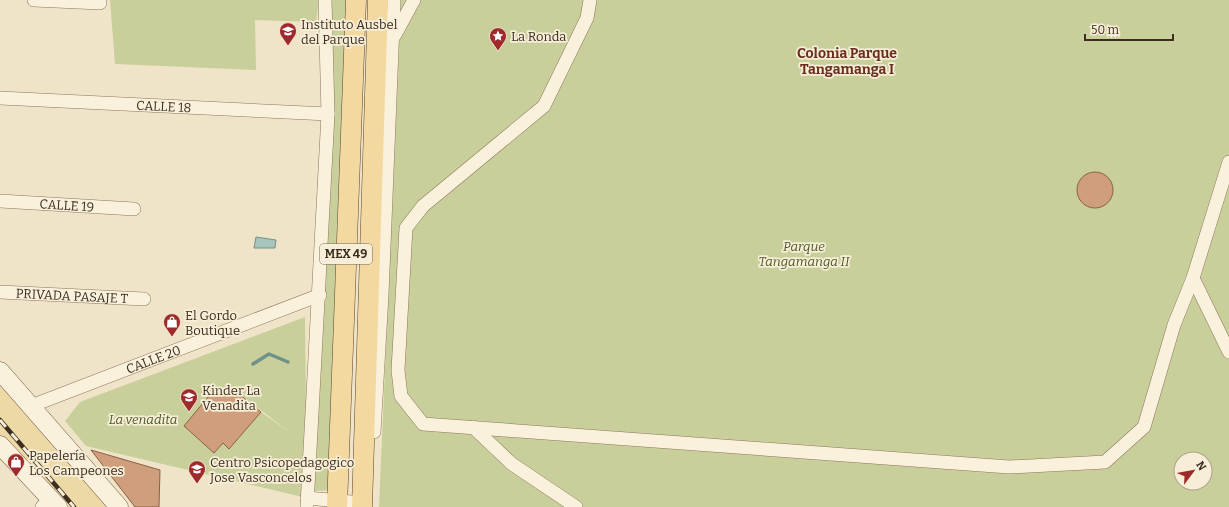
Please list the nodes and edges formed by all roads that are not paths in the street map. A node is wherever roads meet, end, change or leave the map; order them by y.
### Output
1 (34, 0) edge
2 (325, 0) edge
3 (356, 0) edge
4 (378, 0) edge
5 (394, 0) edge
6 (414, 0) edge
7 (590, 0) edge
8 (100, 3) dead end
9 (394, 36) junction
10 (384, 81) junction
11 (0, 98) edge
12 (328, 114) junction
13 (1229, 162) edge
14 (0, 201) edge
15 (134, 209) dead end
16 (1193, 278) junction
17 (0, 292) edge
18 (320, 295) junction
19 (144, 299) dead end
20 (1229, 352) edge
21 (0, 372) edge
22 (31, 406) junction
23 (473, 427) junction
24 (0, 445) edge
25 (307, 503) edge
26 (337, 503) edge
27 (50, 504) edge
28 (362, 505) edge
29 (119, 507) edge
30 (576, 507) edge

1 - 8 street
2 - 12 street
3 - 26 main road, MEX 49
4 - 10 main road, MEX 49
5 - 9 street
6 - 9 street
7 - 23 street
9 - 10 street
10 - 28 main road, MEX 49
11 - 12 street, CALLE 18
12 - 18 street
13 - 16 street
14 - 15 street, CALLE 19
16 - 20 street
16 - 23 street
17 - 19 street, PRIVADA PASAJE T
18 - 22 street, CALLE 20
18 - 25 street
21 - 22 main road
22 - 29 main road
23 - 30 street
24 - 27 main road
25 - 26 street
26 - 28 street

